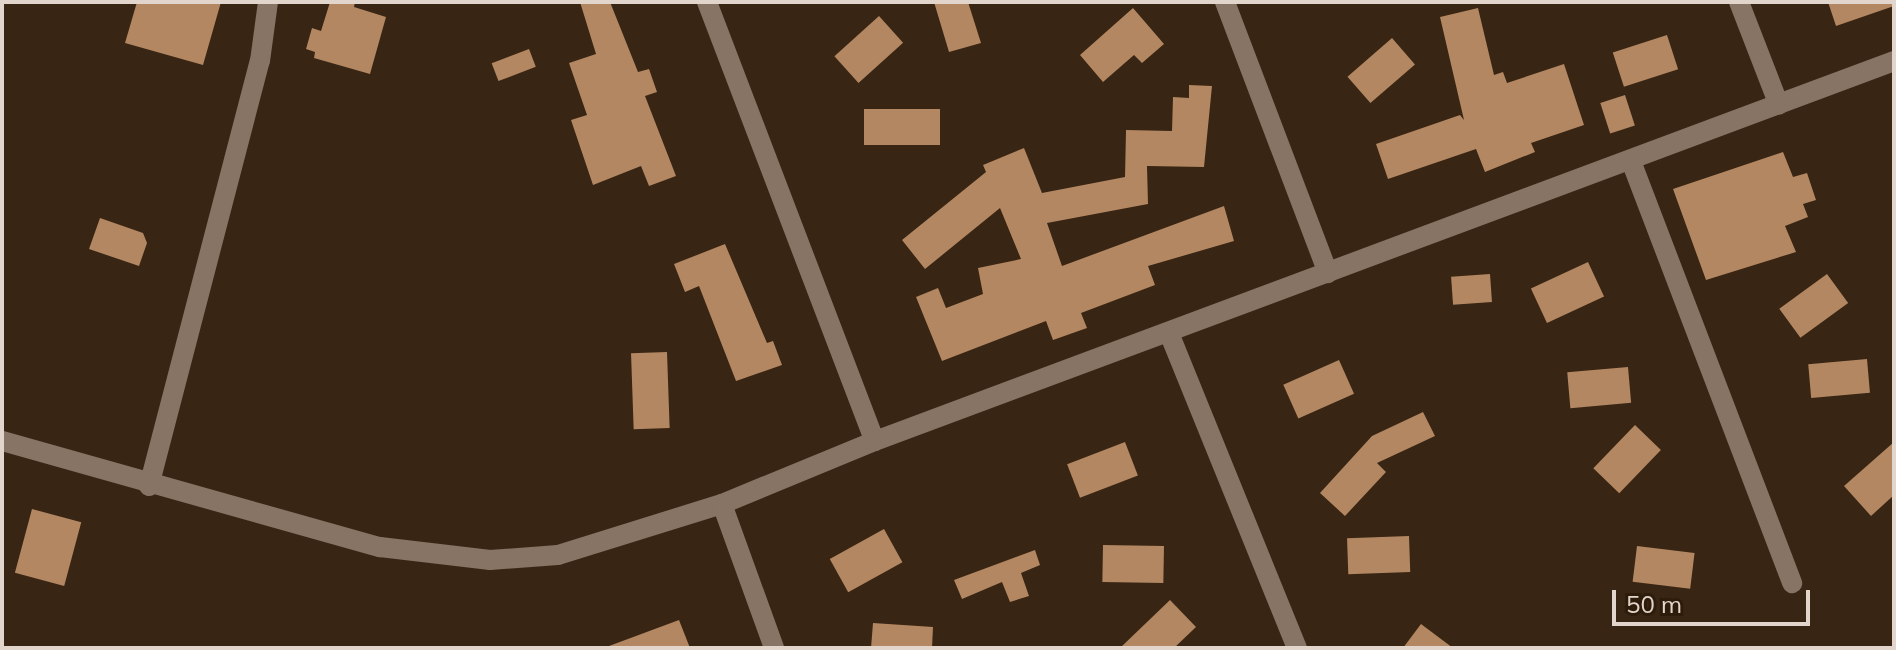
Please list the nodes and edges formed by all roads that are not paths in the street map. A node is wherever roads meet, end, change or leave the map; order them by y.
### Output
1 (268, 2) edge
2 (707, 2) edge
3 (1225, 2) edge
4 (1739, 2) edge
5 (1894, 61) edge
6 (1779, 105) junction
7 (1631, 161) junction
8 (1328, 273) junction
9 (1169, 333) junction
10 (2, 441) edge
11 (875, 441) junction
12 (149, 486) junction
13 (722, 504) junction
14 (1792, 583) dead end
15 (774, 648) edge
16 (1297, 648) edge

1 - 12 street
2 - 11 street
3 - 8 street
4 - 6 street
5 - 6 street
6 - 7 street
7 - 8 street
7 - 14 street
8 - 9 street
9 - 11 street
9 - 16 street
10 - 12 street
11 - 13 street
12 - 13 street
13 - 15 street

